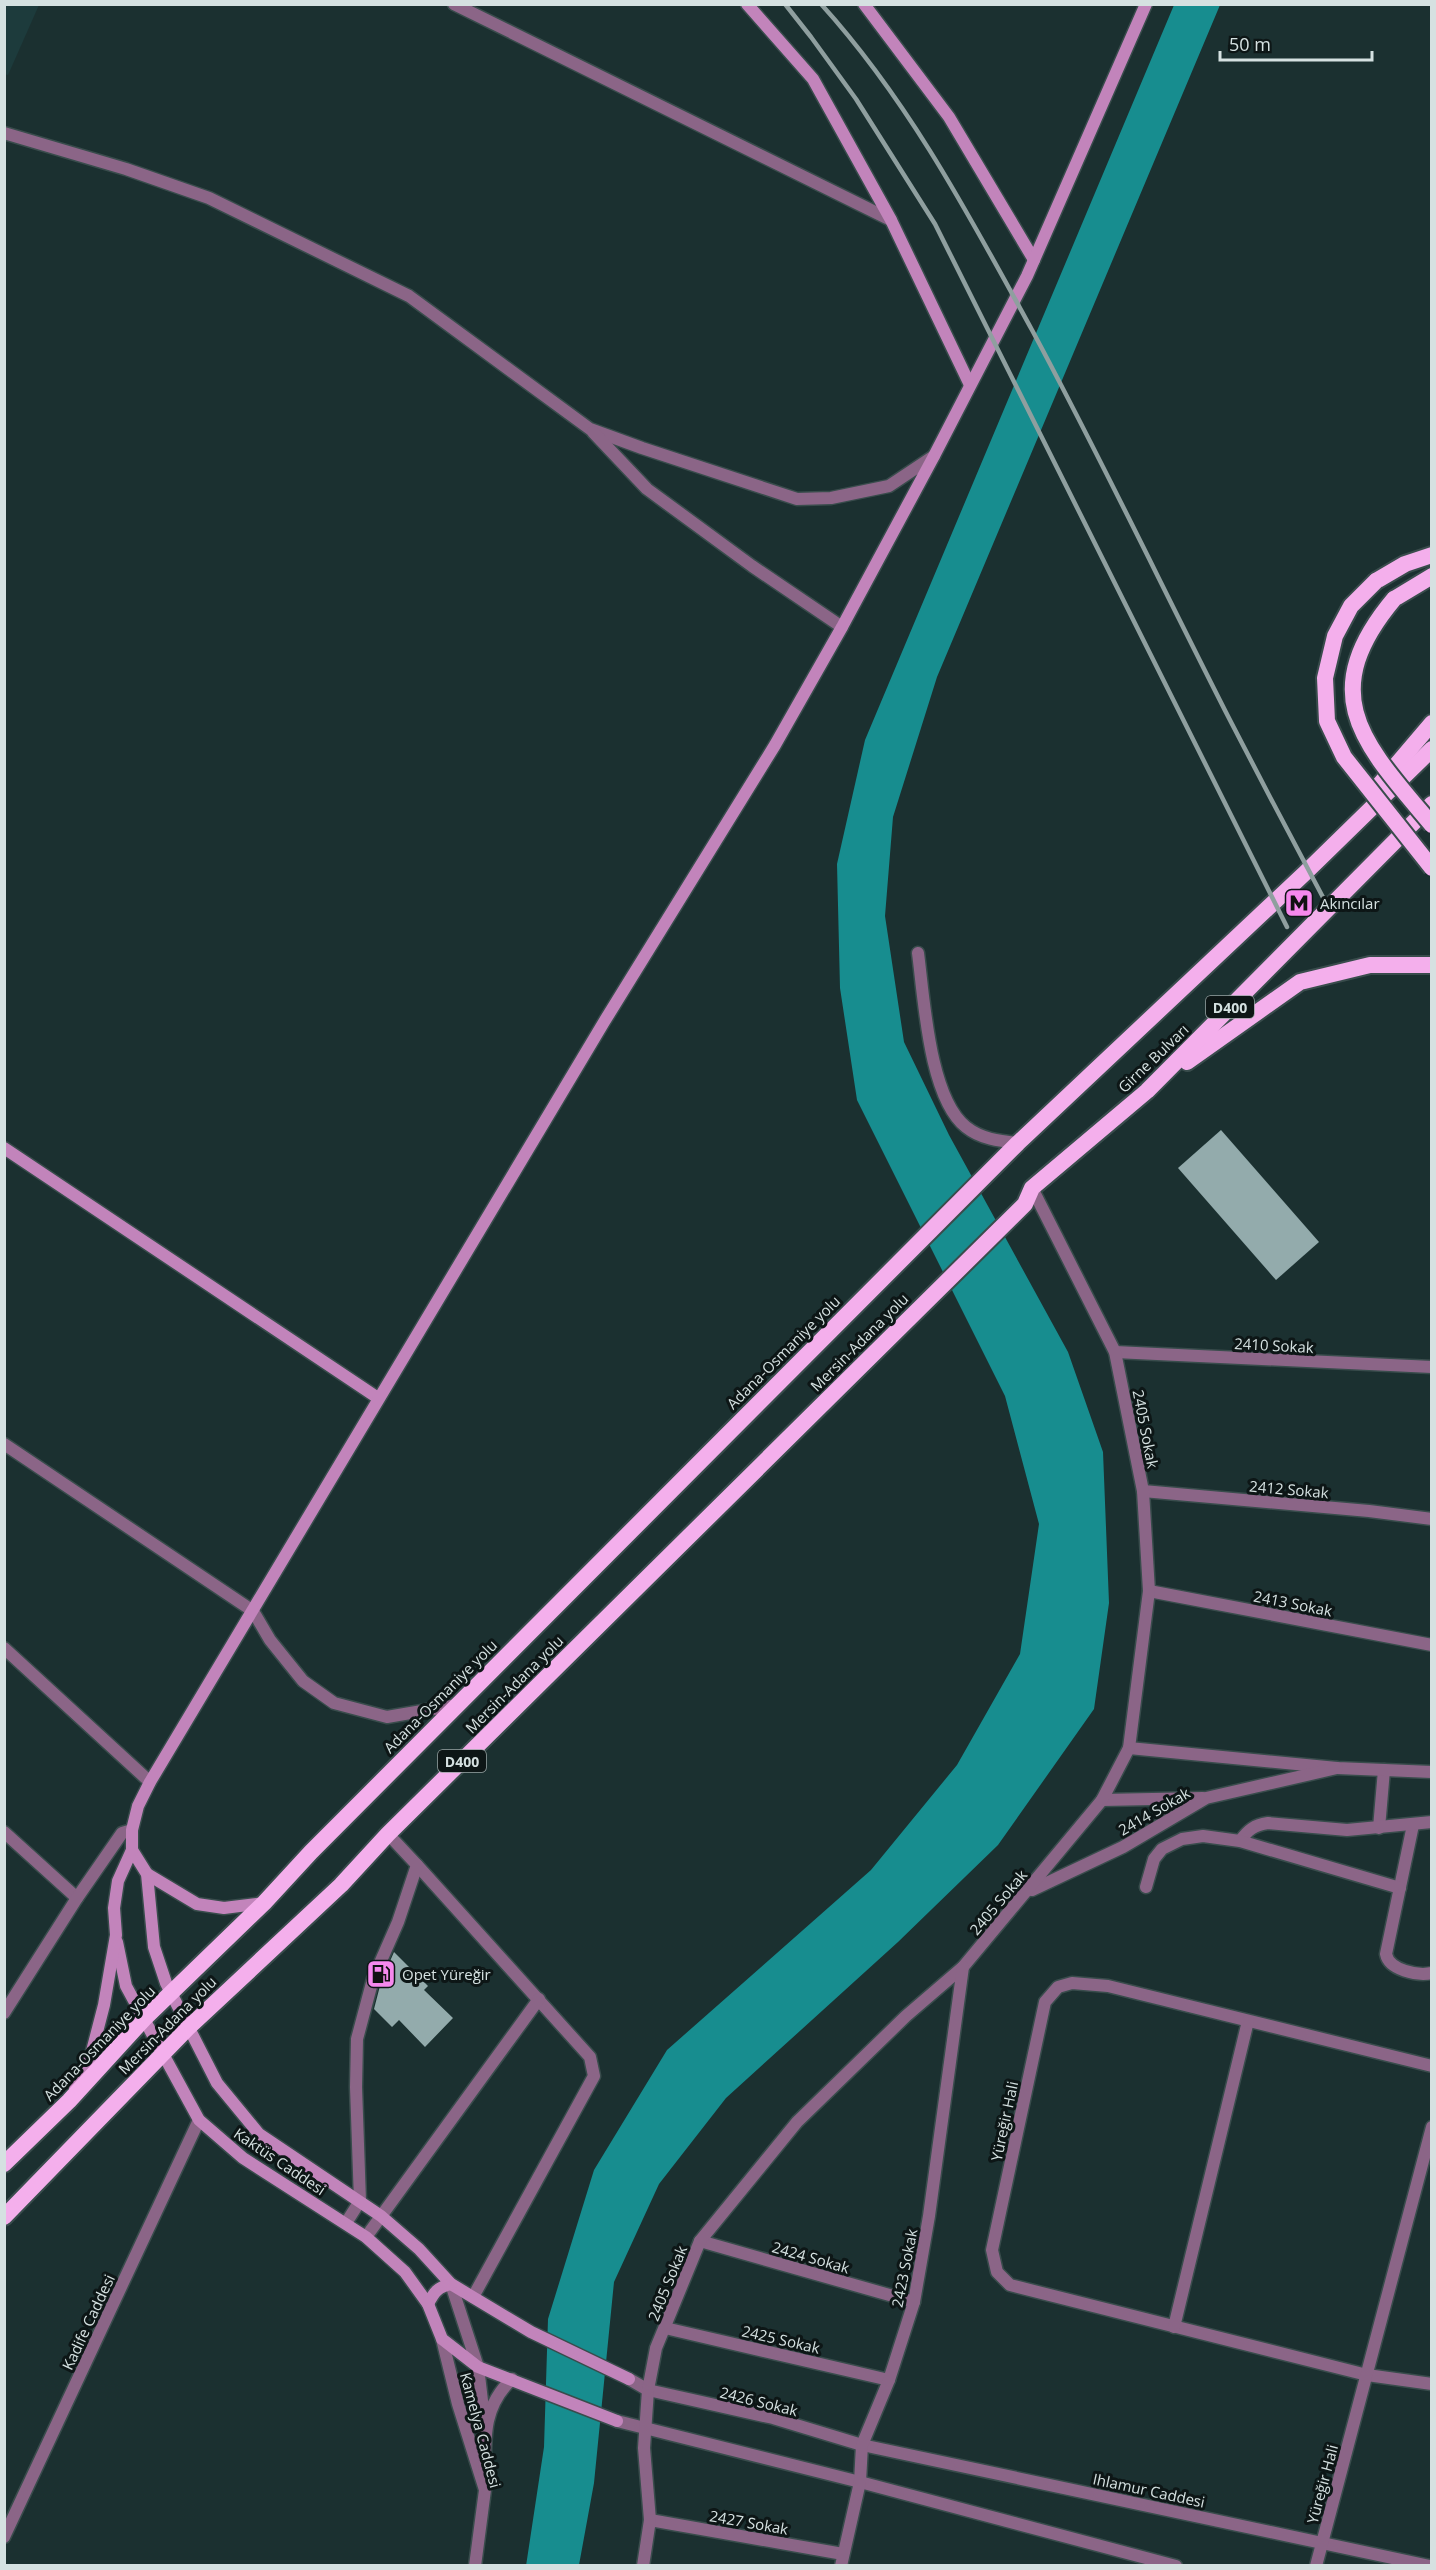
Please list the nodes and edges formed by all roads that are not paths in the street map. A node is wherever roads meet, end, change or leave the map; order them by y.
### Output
1 (454, 4) edge
2 (747, 4) edge
3 (864, 4) edge
4 (1146, 4) edge
5 (4, 133) edge
6 (891, 220) junction
7 (1034, 260) junction
8 (970, 385) junction
9 (590, 429) junction
10 (934, 456) junction
11 (1431, 555) edge
12 (1431, 576) edge
13 (842, 627) junction
14 (1431, 723) edge
15 (1431, 749) edge
16 (1431, 804) edge
17 (1431, 825) edge
18 (1431, 868) edge
19 (1305, 873) junction
20 (918, 953) dead end
21 (1431, 965) edge
22 (1148, 1090) junction
23 (1018, 1143) junction
24 (4, 1148) edge
25 (1032, 1188) junction
26 (1025, 1204) joint
27 (1115, 1352) junction
28 (1431, 1367) edge
29 (378, 1398) junction
30 (4, 1444) edge
31 (1143, 1491) junction
32 (1431, 1520) edge
33 (1149, 1591) junction
34 (253, 1611) junction
35 (1431, 1645) edge
36 (4, 1648) edge
37 (458, 1705) junction
38 (1129, 1748) junction
39 (1337, 1767) junction
40 (1383, 1770) junction
41 (1431, 1772) edge
42 (150, 1782) junction
43 (1206, 1798) junction
44 (1102, 1800) junction
45 (1431, 1822) edge
46 (1413, 1825) junction
47 (1379, 1828) junction
48 (132, 1830) junction
49 (4, 1832) edge
50 (388, 1834) junction
51 (1240, 1842) junction
52 (132, 1850) junction
53 (417, 1865) junction
54 (147, 1874) junction
55 (1146, 1887) dead end
56 (1400, 1888) junction
57 (1028, 1892) junction
58 (77, 1898) junction
59 (264, 1903) junction
60 (116, 1935) junction
61 (963, 1967) junction
62 (1431, 1973) edge
63 (171, 1993) junction
64 (539, 1999) junction
65 (6, 2009) edge
66 (144, 2019) junction
67 (1248, 2021) junction
68 (188, 2028) junction
69 (163, 2054) junction
70 (1431, 2066) edge
71 (69, 2101) junction
72 (199, 2120) junction
73 (1431, 2127) edge
74 (4, 2164) edge
75 (360, 2201) junction
76 (381, 2216) junction
77 (4, 2217) edge
78 (346, 2223) junction
79 (366, 2237) junction
80 (700, 2241) junction
81 (451, 2284) junction
82 (473, 2297) junction
83 (914, 2302) junction
84 (429, 2304) junction
85 (1174, 2326) junction
86 (665, 2328) junction
87 (442, 2339) junction
88 (478, 2367) junction
89 (1367, 2375) junction
90 (512, 2379) junction
91 (629, 2379) joint
92 (890, 2380) junction
93 (1431, 2384) edge
94 (648, 2390) junction
95 (617, 2421) joint
96 (485, 2426) junction
97 (646, 2427) junction
98 (862, 2445) junction
99 (860, 2482) junction
100 (485, 2490) junction
101 (650, 2520) junction
102 (4, 2537) edge
103 (1322, 2541) junction
104 (842, 2560) edge
105 (475, 2565) edge
106 (643, 2565) edge
107 (1176, 2565) edge
108 (1316, 2565) edge
109 (1430, 2565) edge

1 - 6 street
2 - 6 main road
3 - 7 main road
4 - 7 main road
5 - 9 street
6 - 8 main road
7 - 8 main road
8 - 10 main road
9 - 10 street
9 - 13 street
10 - 13 main road
11 - 18 highway, bridge
12 - 17 highway, bridge
13 - 29 main road
14 - 19 highway
15 - 19 highway, Girne Bulvarı / D400
16 - 22 highway, Girne Bulvarı / D400
19 - 23 highway, Girne Bulvarı / D400
20 - 23 street
21 - 22 highway
22 - 25 highway, Girne Bulvarı / D400
23 - 37 highway, Adana-Osmaniye yolu / D400
24 - 29 main road
25 - 26 highway, Girne Bulvarı / D400
25 - 27 street, 2405 Sokak
26 - 50 highway, Mersin-Adana yolu / D400
27 - 28 street, 2410 Sokak
27 - 31 street, 2405 Sokak
29 - 34 main road
30 - 34 street
31 - 32 street, 2412 Sokak
31 - 33 street, 2405 Sokak
33 - 35 street, 2413 Sokak
33 - 38 street, 2405 Sokak
34 - 37 street
34 - 42 main road
36 - 42 street
37 - 59 highway, Adana-Osmaniye yolu / D400
38 - 39 street, 2414 Sokak
38 - 44 street, 2405 Sokak
39 - 40 street, 2414 Sokak
39 - 43 street, 2414 Sokak
40 - 41 street, 2414 Sokak
40 - 47 street
42 - 48 main road
43 - 44 street
43 - 57 street, 2414 Sokak
44 - 57 street, 2405 Sokak
45 - 46 street
46 - 47 street
46 - 56 street
47 - 51 street
48 - 52 main road
48 - 58 street
49 - 58 street
50 - 53 street
50 - 68 highway, Mersin-Adana yolu / D400
51 - 55 street
51 - 56 street
52 - 54 main road
52 - 60 main road
53 - 64 street
53 - 75 street
54 - 59 main road
54 - 63 main road
56 - 62 street
57 - 61 street, 2405 Sokak
58 - 65 street
59 - 63 highway, Adana-Osmaniye yolu / D400
60 - 66 main road, Kaktüs Caddesi
60 - 71 main road
61 - 80 street, 2405 Sokak
61 - 83 street, 2423 Sokak
63 - 66 highway, Adana-Osmaniye yolu / D400
63 - 68 main road
64 - 76 street
64 - 82 street
66 - 69 main road, Kaktüs Caddesi
66 - 71 highway, Adana-Osmaniye yolu / D400
67 - 70 street, Yüreğir Hali
67 - 85 street
67 - 85 street, Yüreğir Hali
68 - 69 highway, Mersin-Adana yolu / D400
68 - 75 main road
69 - 72 main road, Kaktüs Caddesi
69 - 77 highway, Mersin-Adana yolu / D400
71 - 74 highway, Adana-Osmaniye yolu / D400
72 - 78 main road, Kaktüs Caddesi
72 - 102 street, Kadife Caddesi
73 - 89 street, Yüreğir Hali
75 - 76 main road
75 - 78 street
76 - 79 street
76 - 81 main road
78 - 79 main road, Kaktüs Caddesi
79 - 84 main road, Kaktüs Caddesi
80 - 83 street, 2424 Sokak
80 - 86 street, 2405 Sokak
81 - 82 main road
81 - 84 main road
81 - 88 street
82 - 91 main road
83 - 92 street, 2423 Sokak
84 - 87 main road, Kaktüs Caddesi
85 - 89 street, Yüreğir Hali
86 - 92 street, 2425 Sokak
86 - 94 street, 2405 Sokak
87 - 88 main road
87 - 100 street, Kamelya Caddesi
88 - 90 main road
88 - 96 street
89 - 93 street, Yüreğir Hali
89 - 103 street, Yüreğir Hali
90 - 95 main road
90 - 96 street
91 - 94 street, 2426 Sokak
92 - 98 street, 2423 Sokak
94 - 97 street, 2405 Sokak
94 - 98 street, 2426 Sokak
95 - 97 street
96 - 100 street
97 - 99 street
97 - 101 street, 2405 Sokak
98 - 99 street, 2423 Sokak
98 - 103 street, Ihlamur Caddesi
99 - 104 street, 2423 Sokak
99 - 107 street
100 - 105 street, Kamelya Caddesi
101 - 104 street, 2427 Sokak
101 - 106 street, 2405 Sokak
103 - 108 street, Yüreğir Hali
103 - 109 street, Ihlamur Caddesi

